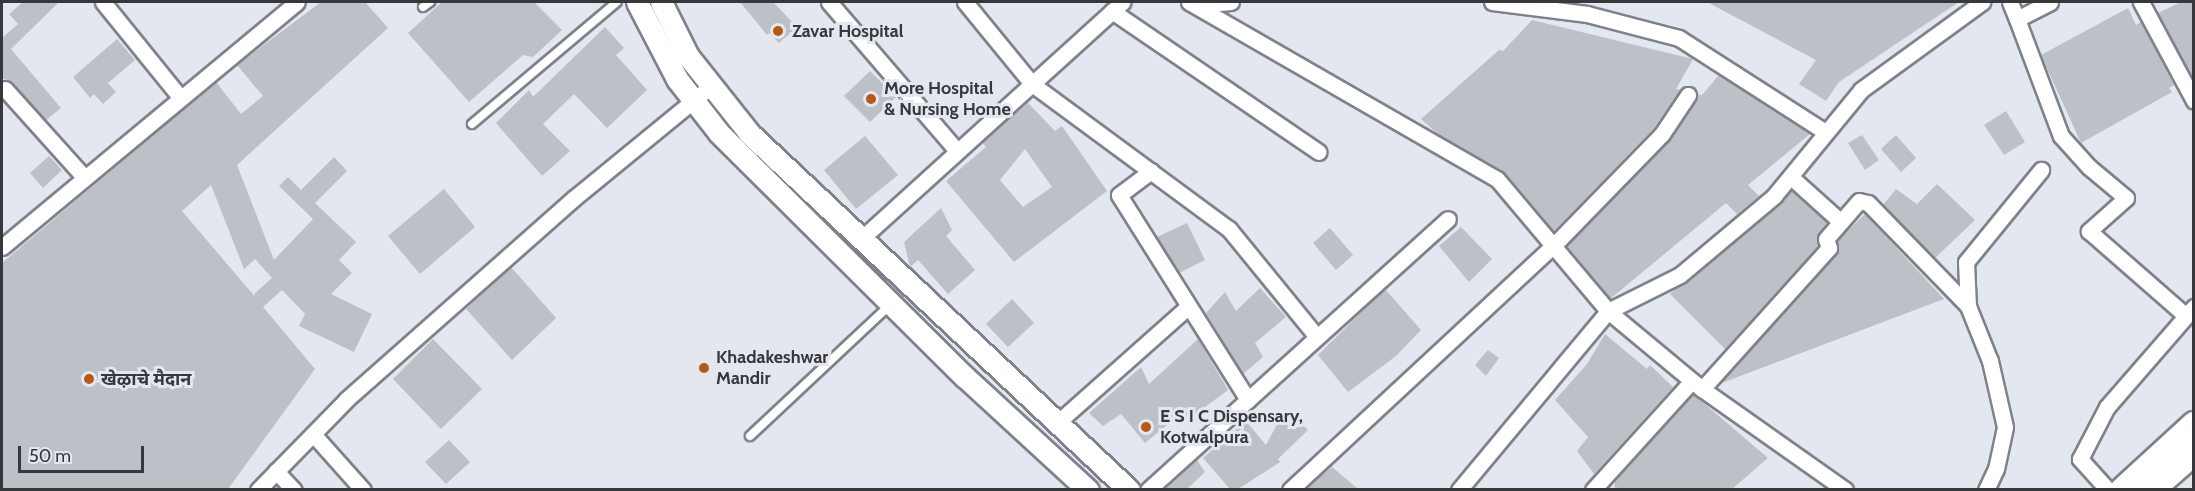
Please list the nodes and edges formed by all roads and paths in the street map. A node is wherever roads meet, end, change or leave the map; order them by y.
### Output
1 (103, 2) edge
2 (297, 2) edge
3 (617, 2) edge
4 (637, 2) edge
5 (661, 2) edge
6 (829, 2) edge
7 (965, 2) edge
8 (1231, 2) edge
9 (1492, 2) edge
10 (1982, 2) edge
11 (2010, 2) edge
12 (2050, 2) edge
13 (1193, 3) edge
14 (2148, 4) edge
15 (1117, 6) edge
16 (2017, 19) junction
17 (1032, 84) junction
18 (711, 86) junction
19 (5, 89) dead end
20 (1688, 95) dead end
21 (179, 96) junction
22 (694, 100) junction
23 (2193, 101) edge
24 (472, 124) dead end
25 (1824, 131) junction
26 (957, 151) junction
27 (1318, 152) dead end
28 (2041, 170) dead end
29 (1151, 171) junction
30 (84, 177) junction
31 (1791, 177) junction
32 (1448, 219) dead end
33 (1841, 222) junction
34 (861, 239) junction
35 (1553, 246) junction
36 (2, 247) edge
37 (891, 304) junction
38 (1189, 306) junction
39 (1968, 306) junction
40 (1608, 311) junction
41 (2190, 312) edge
42 (1317, 337) junction
43 (1697, 385) junction
44 (1248, 400) junction
45 (1058, 423) junction
46 (2193, 424) edge
47 (313, 434) junction
48 (750, 436) dead end
49 (2193, 453) edge
50 (276, 471) junction
51 (258, 489) edge
52 (294, 489) edge
53 (363, 489) edge
54 (1088, 489) edge
55 (1129, 489) edge
56 (1148, 489) edge
57 (1292, 489) edge
58 (1459, 489) edge
59 (1593, 489) edge
60 (1845, 489) edge
61 (1986, 489) edge
62 (2108, 489) edge
63 (2122, 489) edge
64 (2152, 489) edge

1 - 21 street
2 - 21 street
3 - 24 lane
4 - 22 street
5 - 18 street
6 - 26 street
7 - 17 street
8 - 13 street
9 - 25 street
10 - 25 street
11 - 16 street
12 - 16 street
13 - 35 street
14 - 23 street
15 - 17 street
15 - 27 street
16 - 41 street
17 - 26 street
17 - 29 street
18 - 22 street
18 - 34 street
19 - 30 street
20 - 35 street
21 - 30 street
22 - 37 street
22 - 47 street
25 - 31 street
26 - 34 street
28 - 39 street
29 - 38 street
29 - 42 street
30 - 36 street
31 - 33 street
31 - 40 street
32 - 42 street
33 - 39 street
33 - 43 street
34 - 45 street
35 - 40 street
35 - 57 street
37 - 48 lane
37 - 54 street
38 - 44 street
38 - 45 street
39 - 61 street
40 - 43 street
40 - 58 street
41 - 62 street
42 - 44 street
43 - 59 street
43 - 60 street
44 - 56 street
45 - 55 street
46 - 63 main road
47 - 50 street
47 - 53 street
49 - 64 main road
50 - 51 street
50 - 52 street

